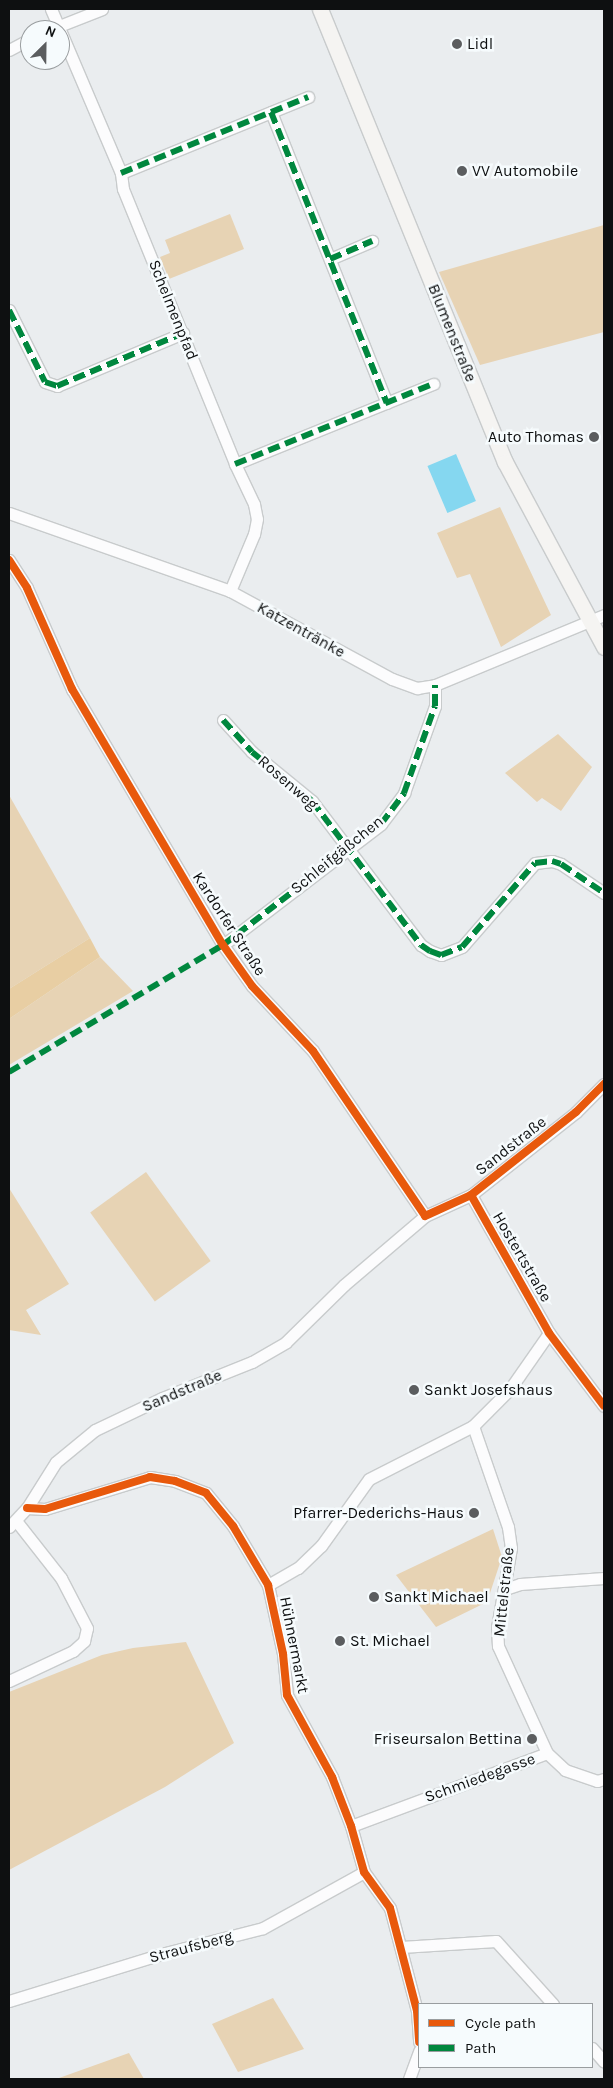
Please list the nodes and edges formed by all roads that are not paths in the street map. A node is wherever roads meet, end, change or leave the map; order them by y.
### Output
1 (102, 9) edge
2 (320, 9) edge
3 (70, 23) edge
4 (70, 59) edge
5 (308, 97) dead end
6 (271, 112) junction
7 (120, 173) junction
8 (372, 242) dead end
9 (330, 260) junction
10 (9, 310) edge
11 (182, 333) junction
12 (433, 384) dead end
13 (386, 403) junction
14 (235, 464) junction
15 (9, 514) edge
16 (9, 560) edge
17 (230, 591) junction
18 (604, 615) edge
19 (589, 622) junction
20 (604, 647) edge
21 (435, 685) junction
22 (223, 720) dead end
23 (348, 850) junction
24 (604, 893) edge
25 (223, 945) junction
26 (604, 1084) edge
27 (471, 1195) junction
28 (425, 1216) junction
29 (549, 1333) junction
30 (604, 1406) edge
31 (473, 1426) junction
32 (27, 1508) junction
33 (13, 1524) edge
34 (604, 1578) edge
35 (268, 1584) junction
36 (505, 1589) junction
37 (9, 1681) edge
38 (547, 1754) junction
39 (604, 1779) edge
40 (351, 1826) junction
41 (364, 1872) junction
42 (401, 1947) junction
43 (9, 2001) edge
44 (552, 2003) edge
45 (418, 2026) edge
46 (593, 2049) edge
47 (418, 2054) edge
48 (604, 2062) edge
49 (410, 2079) edge

1 - 3 street
2 - 19 main road, Blumenstraße
4 - 7 street, Schelmenpfad
5 - 6 street
6 - 7 street
6 - 9 street
7 - 11 street, Schelmenpfad
8 - 9 street
9 - 13 street
10 - 11 street
11 - 14 street, Schelmenpfad
12 - 13 street
13 - 14 street
14 - 17 street, Schelmenpfad
15 - 17 street, Katzentränke
16 - 25 street, Kardorfer Straße
17 - 21 street, Katzentränke
18 - 19 street, Katzentränke
19 - 20 main road, Blumenstraße
19 - 21 street, Katzentränke
21 - 23 street, Schleifgäßchen
22 - 23 street, Rosenweg
23 - 24 street, Rosenweg
23 - 25 street, Schleifgäßchen
25 - 28 street, Kardorfer Straße
26 - 27 street, Sandstraße
27 - 28 street, Sandstraße
27 - 29 street, Hostertstraße
28 - 32 street, Sandstraße
29 - 30 street, Hostertstraße
29 - 31 street
31 - 35 street
31 - 36 street, Mittelstraße
32 - 33 street, Sandstraße
32 - 35 street, Hühnermarkt
33 - 37 street
34 - 36 street
35 - 40 street, Hühnermarkt
36 - 38 street, Mittelstraße
38 - 39 street, Schmiedegasse
38 - 40 street, Schmiedegasse
40 - 41 street, Hühnermarkt
41 - 42 street
41 - 43 street, Straufsberg
42 - 44 street
42 - 45 street
46 - 48 street
47 - 49 street

